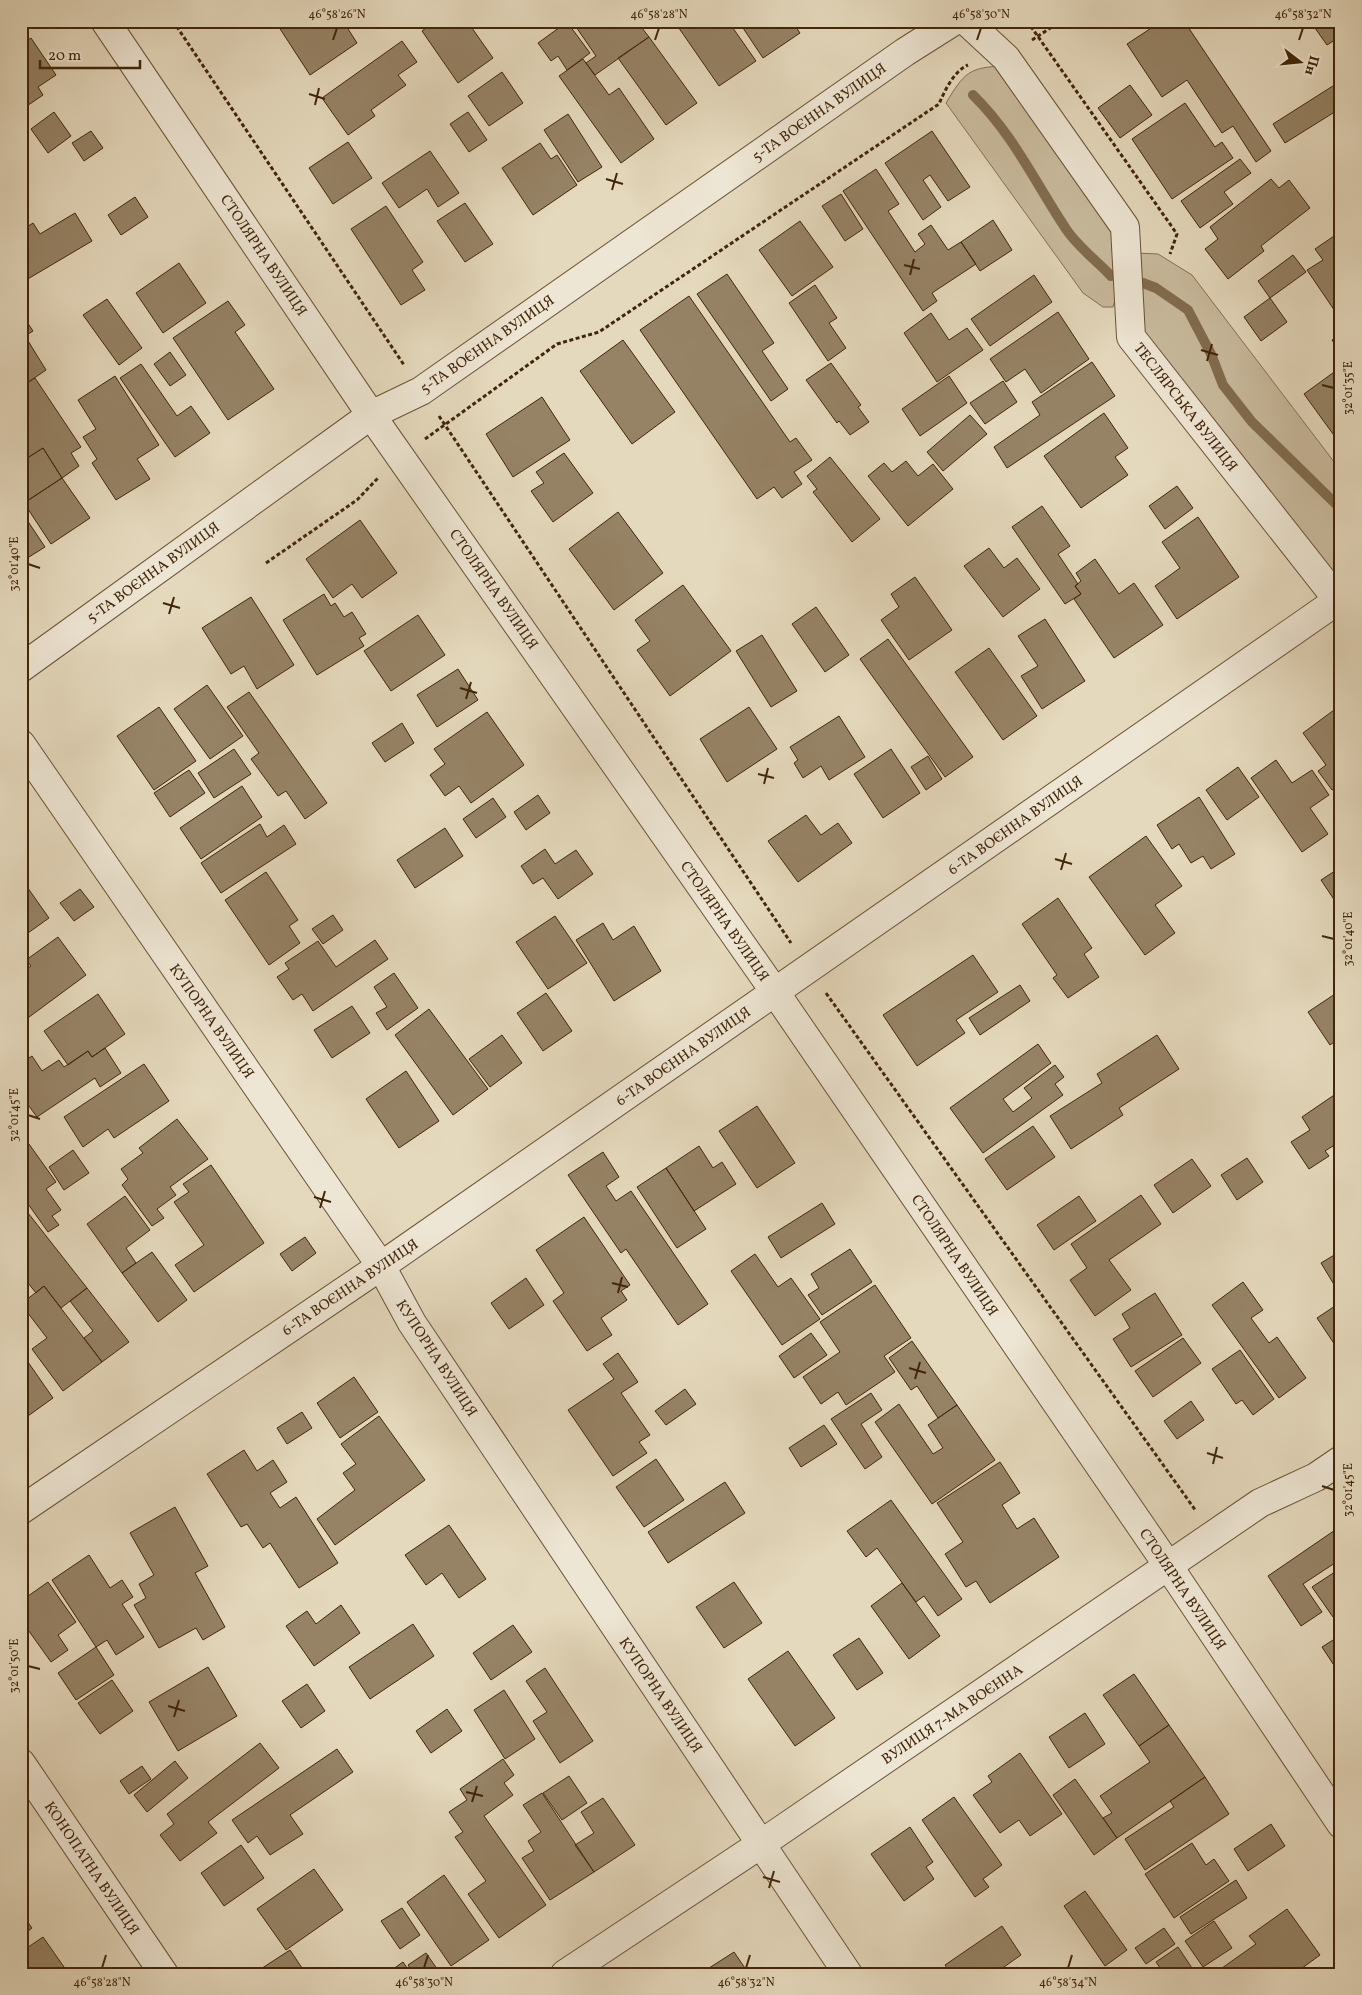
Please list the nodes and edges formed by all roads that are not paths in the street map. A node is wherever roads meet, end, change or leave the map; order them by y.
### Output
1 (105, 21) edge
2 (954, 21) edge
3 (966, 21) edge
4 (371, 415) junction
5 (1340, 601) edge
6 (21, 668) edge
7 (21, 744) edge
8 (775, 992) junction
9 (381, 1266) junction
10 (1341, 1460) edge
11 (21, 1510) edge
12 (1169, 1567) junction
13 (21, 1763) edge
14 (1341, 1824) edge
15 (761, 1844) junction
16 (164, 1974) edge
17 (565, 1974) edge
18 (848, 1974) edge

1 - 4 street, СТОЛЯРНА ВУЛИЦЯ
2 - 4 street, 5-ТА ВОЄННА ВУЛИЦЯ
3 - 5 street, ТЕСЛЯРСЬКА ВУЛИЦЯ
4 - 6 street, 5-ТА ВОЄННА ВУЛИЦЯ
4 - 8 street, СТОЛЯРНА ВУЛИЦЯ
5 - 8 street, 6-ТА ВОЄННА ВУЛИЦЯ
7 - 9 street, КУПОРНА ВУЛИЦЯ
8 - 9 street, 6-ТА ВОЄННА ВУЛИЦЯ
8 - 12 street, СТОЛЯРНА ВУЛИЦЯ
9 - 11 street, 6-ТА ВОЄННА ВУЛИЦЯ
9 - 15 street, КУПОРНА ВУЛИЦЯ
10 - 12 street, ВУЛИЦЯ 7-МА ВОЄННА
12 - 14 street, СТОЛЯРНА ВУЛИЦЯ
12 - 15 street, ВУЛИЦЯ 7-МА ВОЄННА
13 - 16 street, КОНОПАТНА ВУЛИЦЯ
15 - 17 street, ВУЛИЦЯ 7-МА ВОЄННА
15 - 18 street, КУПОРНА ВУЛИЦЯ

